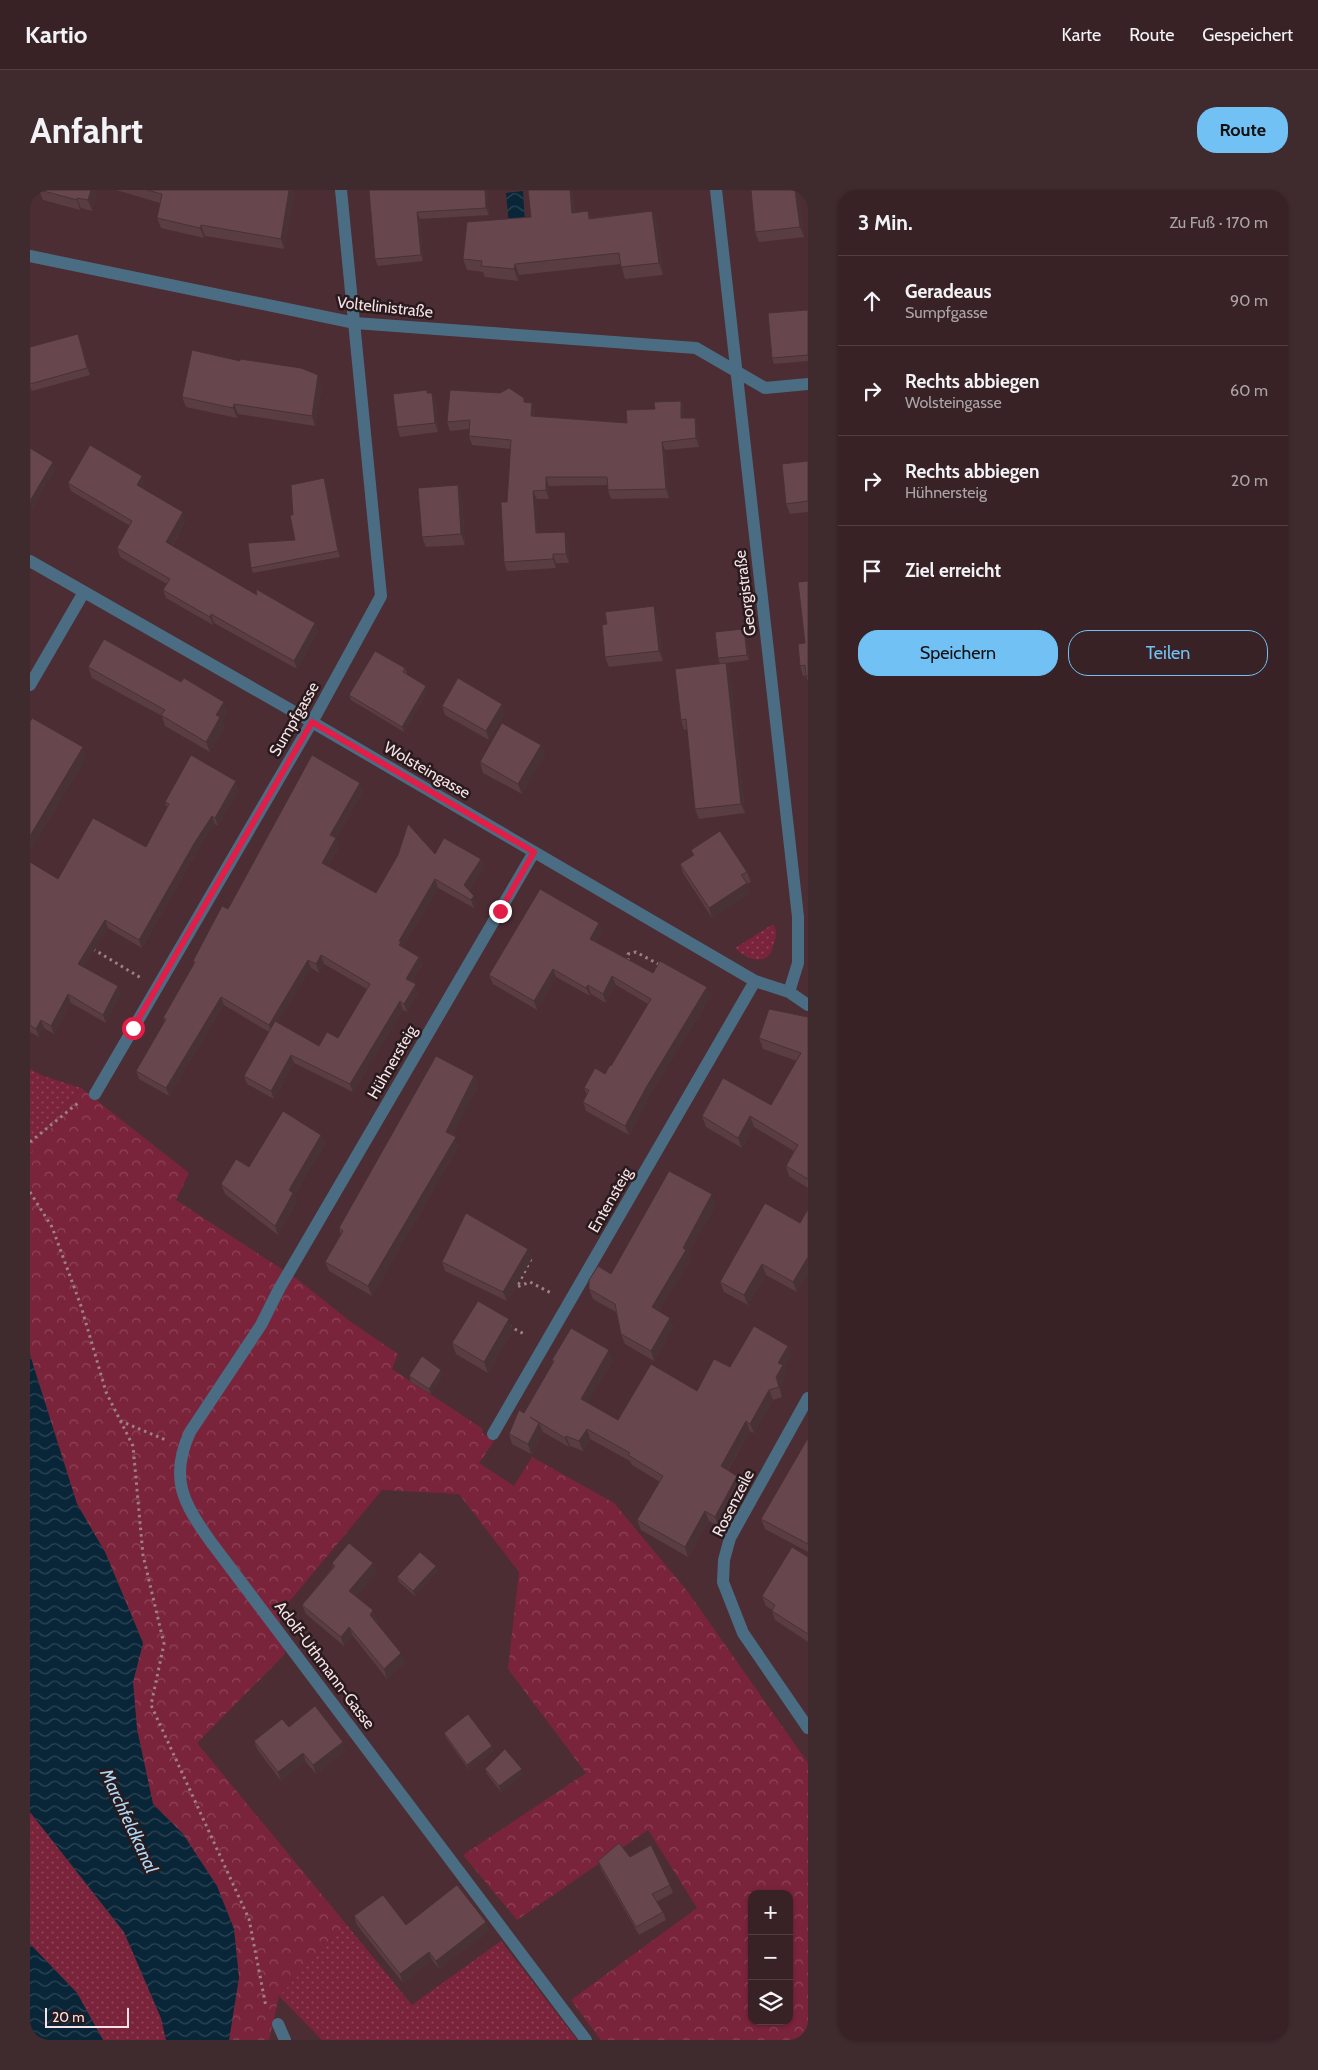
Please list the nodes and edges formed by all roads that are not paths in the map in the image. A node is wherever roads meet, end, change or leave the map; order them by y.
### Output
1 (341, 190) edge
2 (716, 190) edge
3 (30, 256) edge
4 (355, 323) junction
5 (736, 370) junction
6 (808, 384) edge
7 (30, 561) edge
8 (84, 592) junction
9 (30, 685) edge
10 (312, 722) junction
11 (534, 852) junction
12 (755, 982) junction
13 (789, 992) junction
14 (808, 1004) edge
15 (94, 1094) road end
16 (279, 1289) joint
17 (808, 1398) edge
18 (492, 1434) dead end
19 (808, 1728) edge
20 (278, 2024) dead end
21 (285, 2040) edge
22 (586, 2040) edge

1 - 4 street, Sumpfgasse
2 - 5 street, Georgistraße
3 - 4 street, Voltelinistraße
4 - 5 street, Voltelinistraße
4 - 10 street, Sumpfgasse
5 - 6 street, Voltelinistraße
5 - 13 street, Georgistraße
7 - 8 street, Wolsteingasse
8 - 9 street
8 - 10 street, Wolsteingasse
10 - 11 street, Wolsteingasse
10 - 15 street, Sumpfgasse
11 - 12 street, Wolsteingasse
11 - 16 street, Hühnersteig
12 - 13 street, Wolsteingasse
12 - 18 street, Entensteig
13 - 14 street, Wolsteingasse
16 - 22 street, Adolf-Uthmann-Gasse
17 - 19 street, Rosenzeile
20 - 21 street

